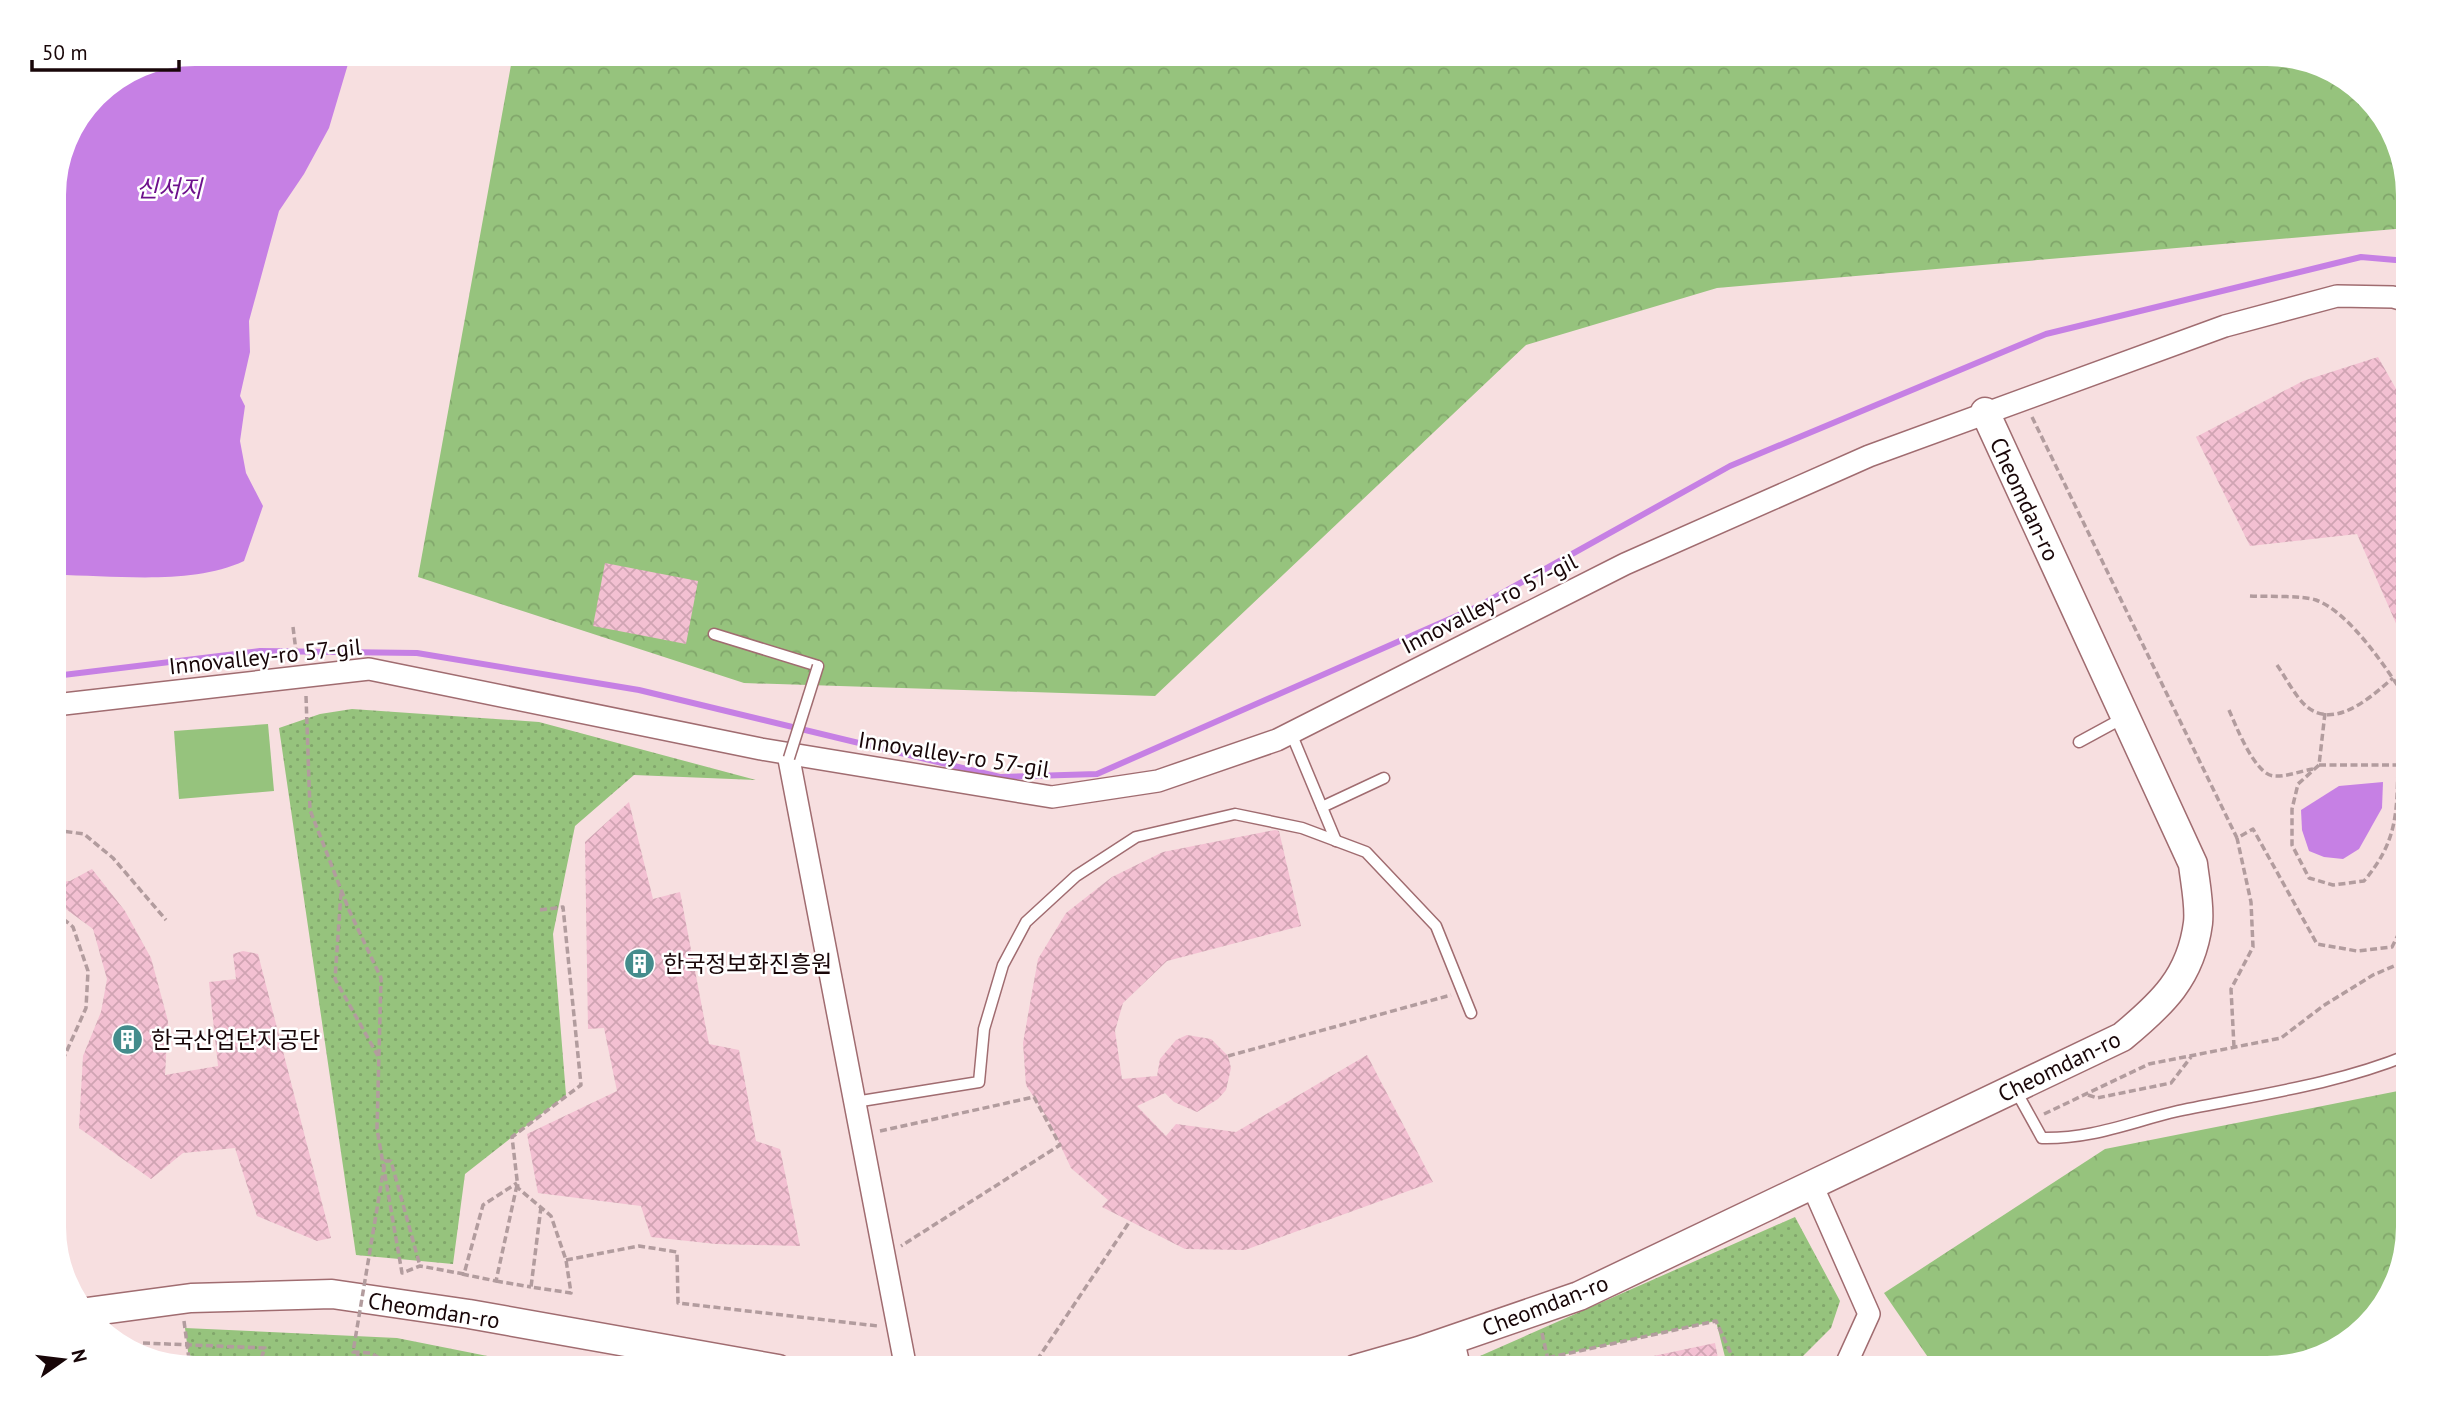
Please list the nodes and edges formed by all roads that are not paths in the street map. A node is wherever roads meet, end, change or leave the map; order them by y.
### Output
1 (2395, 298) edge
2 (1985, 412) junction
3 (714, 635) dead end
4 (67, 704) edge
5 (2125, 717) junction
6 (1291, 733) junction
7 (2079, 742) dead end
8 (789, 756) junction
9 (1384, 778) dead end
10 (1322, 807) junction
11 (1336, 841) junction
12 (1471, 1013) dead end
13 (2396, 1059) edge
14 (2014, 1088) junction
15 (855, 1102) junction
16 (1812, 1185) junction
17 (97, 1311) edge
18 (1453, 1339) junction
19 (705, 1356) edge
20 (903, 1356) edge
21 (1398, 1356) edge
22 (1458, 1356) edge
23 (1850, 1356) edge

1 - 2 street, Innovalley-ro 57-gil
2 - 5 street, Cheomdan-ro
2 - 6 street, Innovalley-ro 57-gil
3 - 8 lane, bridge
4 - 8 street, Innovalley-ro 57-gil
5 - 7 lane
5 - 14 street, Cheomdan-ro
6 - 8 street, Innovalley-ro 57-gil
6 - 10 lane
8 - 15 street
9 - 10 lane
10 - 11 lane
11 - 12 lane
11 - 15 lane
13 - 14 lane
14 - 16 street, Cheomdan-ro
15 - 20 street
16 - 18 street, Cheomdan-ro
16 - 23 street
17 - 19 street, Cheomdan-ro
18 - 21 street, Cheomdan-ro
18 - 22 street

